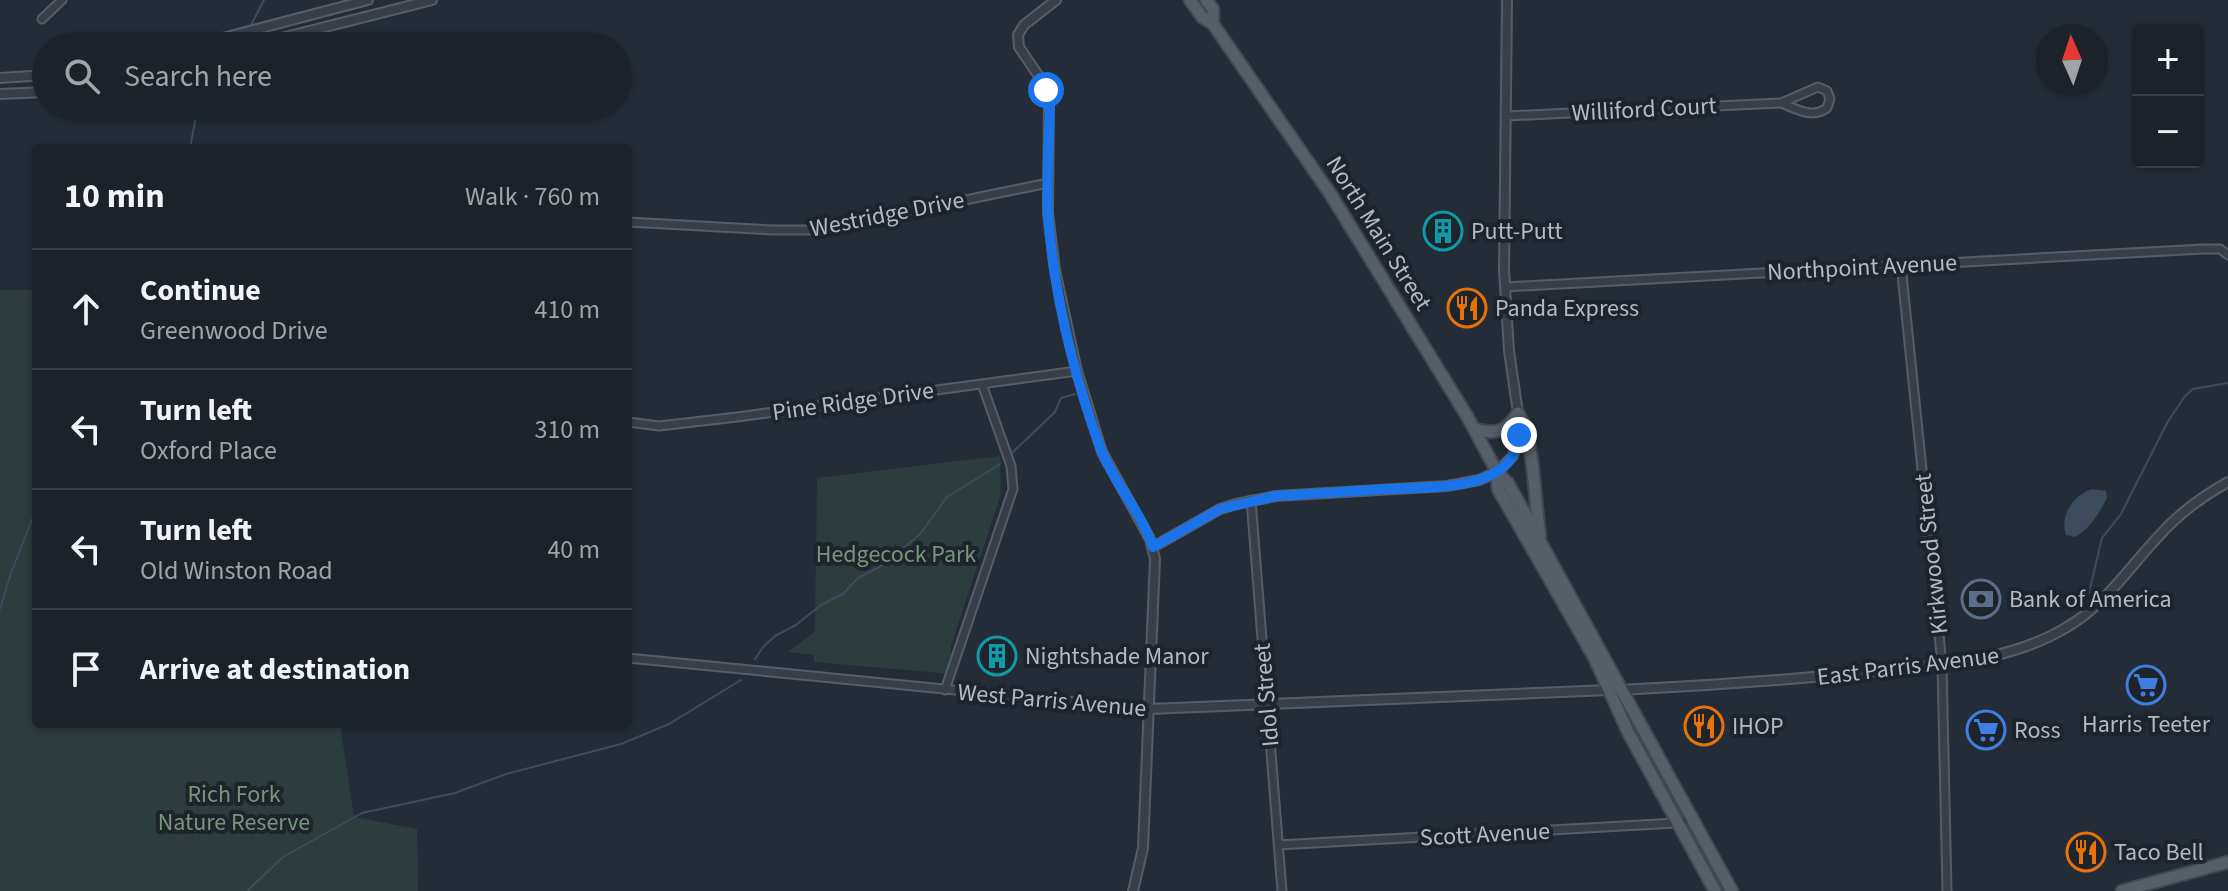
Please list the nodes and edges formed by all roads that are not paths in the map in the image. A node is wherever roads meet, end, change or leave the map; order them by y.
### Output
1 (62, 0) edge
2 (368, 0) edge
3 (432, 0) edge
4 (1056, 0) edge
5 (1190, 0) edge
6 (1507, 0) edge
7 (1209, 5) edge
8 (1198, 11) junction
9 (42, 19) dead end
10 (1213, 24) junction
11 (245, 32) edge
12 (306, 32) edge
13 (32, 76) edge
14 (0, 78) edge
15 (32, 93) edge
16 (0, 94) edge
17 (1781, 103) junction
18 (1506, 116) junction
19 (1048, 183) junction
20 (632, 222) edge
21 (2228, 241) edge
22 (2220, 249) junction
23 (2228, 255) edge
24 (1901, 265) junction
25 (1505, 287) junction
26 (1077, 371) junction
27 (982, 384) junction
28 (1518, 413) junction
29 (632, 423) edge
30 (1474, 429) junction
31 (1497, 472) junction
32 (2228, 482) edge
33 (1251, 500) junction
34 (1541, 543) junction
35 (1153, 547) junction
36 (632, 658) edge
37 (1942, 664) junction
38 (945, 690) junction
39 (1615, 690) junction
40 (1268, 704) junction
41 (1149, 709) junction
42 (1692, 818) junction
43 (1676, 823) junction
44 (1278, 845) junction
45 (2228, 862) edge
46 (1133, 891) edge
47 (1282, 891) edge
48 (1715, 891) edge
49 (1732, 891) edge
50 (1947, 891) edge
51 (2122, 891) edge

1 - 9 street
2 - 11 street
3 - 12 street
4 - 19 street
5 - 8 main road, North Main Street
6 - 18 street
7 - 8 main road
7 - 10 main road
8 - 10 main road, North Main Street
10 - 30 main road, North Main Street
13 - 14 street
15 - 16 street
17 - 17 street, Williford Court
17 - 18 street, Williford Court
18 - 25 street
19 - 20 street, Westridge Drive
19 - 26 street
21 - 22 street
22 - 23 street
22 - 24 street, Northpoint Avenue
24 - 25 street, Northpoint Avenue
24 - 37 street, Kirkwood Street
25 - 28 street
26 - 27 street, Pine Ridge Drive
26 - 35 street
27 - 29 street, Pine Ridge Drive
27 - 38 street
28 - 30 main road
28 - 31 street
28 - 34 main road
30 - 31 main road, North Main Street
31 - 33 street
31 - 34 main road, North Main Street
31 - 39 main road, North Main Street
32 - 37 street, East Parris Avenue
33 - 35 street
33 - 40 street, Idol Street
34 - 39 main road, North Main Street
35 - 41 street
36 - 38 street, West Parris Avenue
37 - 39 street, East Parris Avenue
37 - 50 street, Kirkwood Street
38 - 41 street, West Parris Avenue
39 - 40 street, West Parris Avenue
39 - 42 main road, North Main Street
39 - 43 main road, North Main Street
40 - 41 street, West Parris Avenue
40 - 44 street, Idol Street
41 - 46 street
42 - 43 street, Scott Avenue
42 - 49 main road, North Main Street
43 - 44 street, Scott Avenue
43 - 48 main road, North Main Street
44 - 47 street, Idol Street
45 - 51 main road

